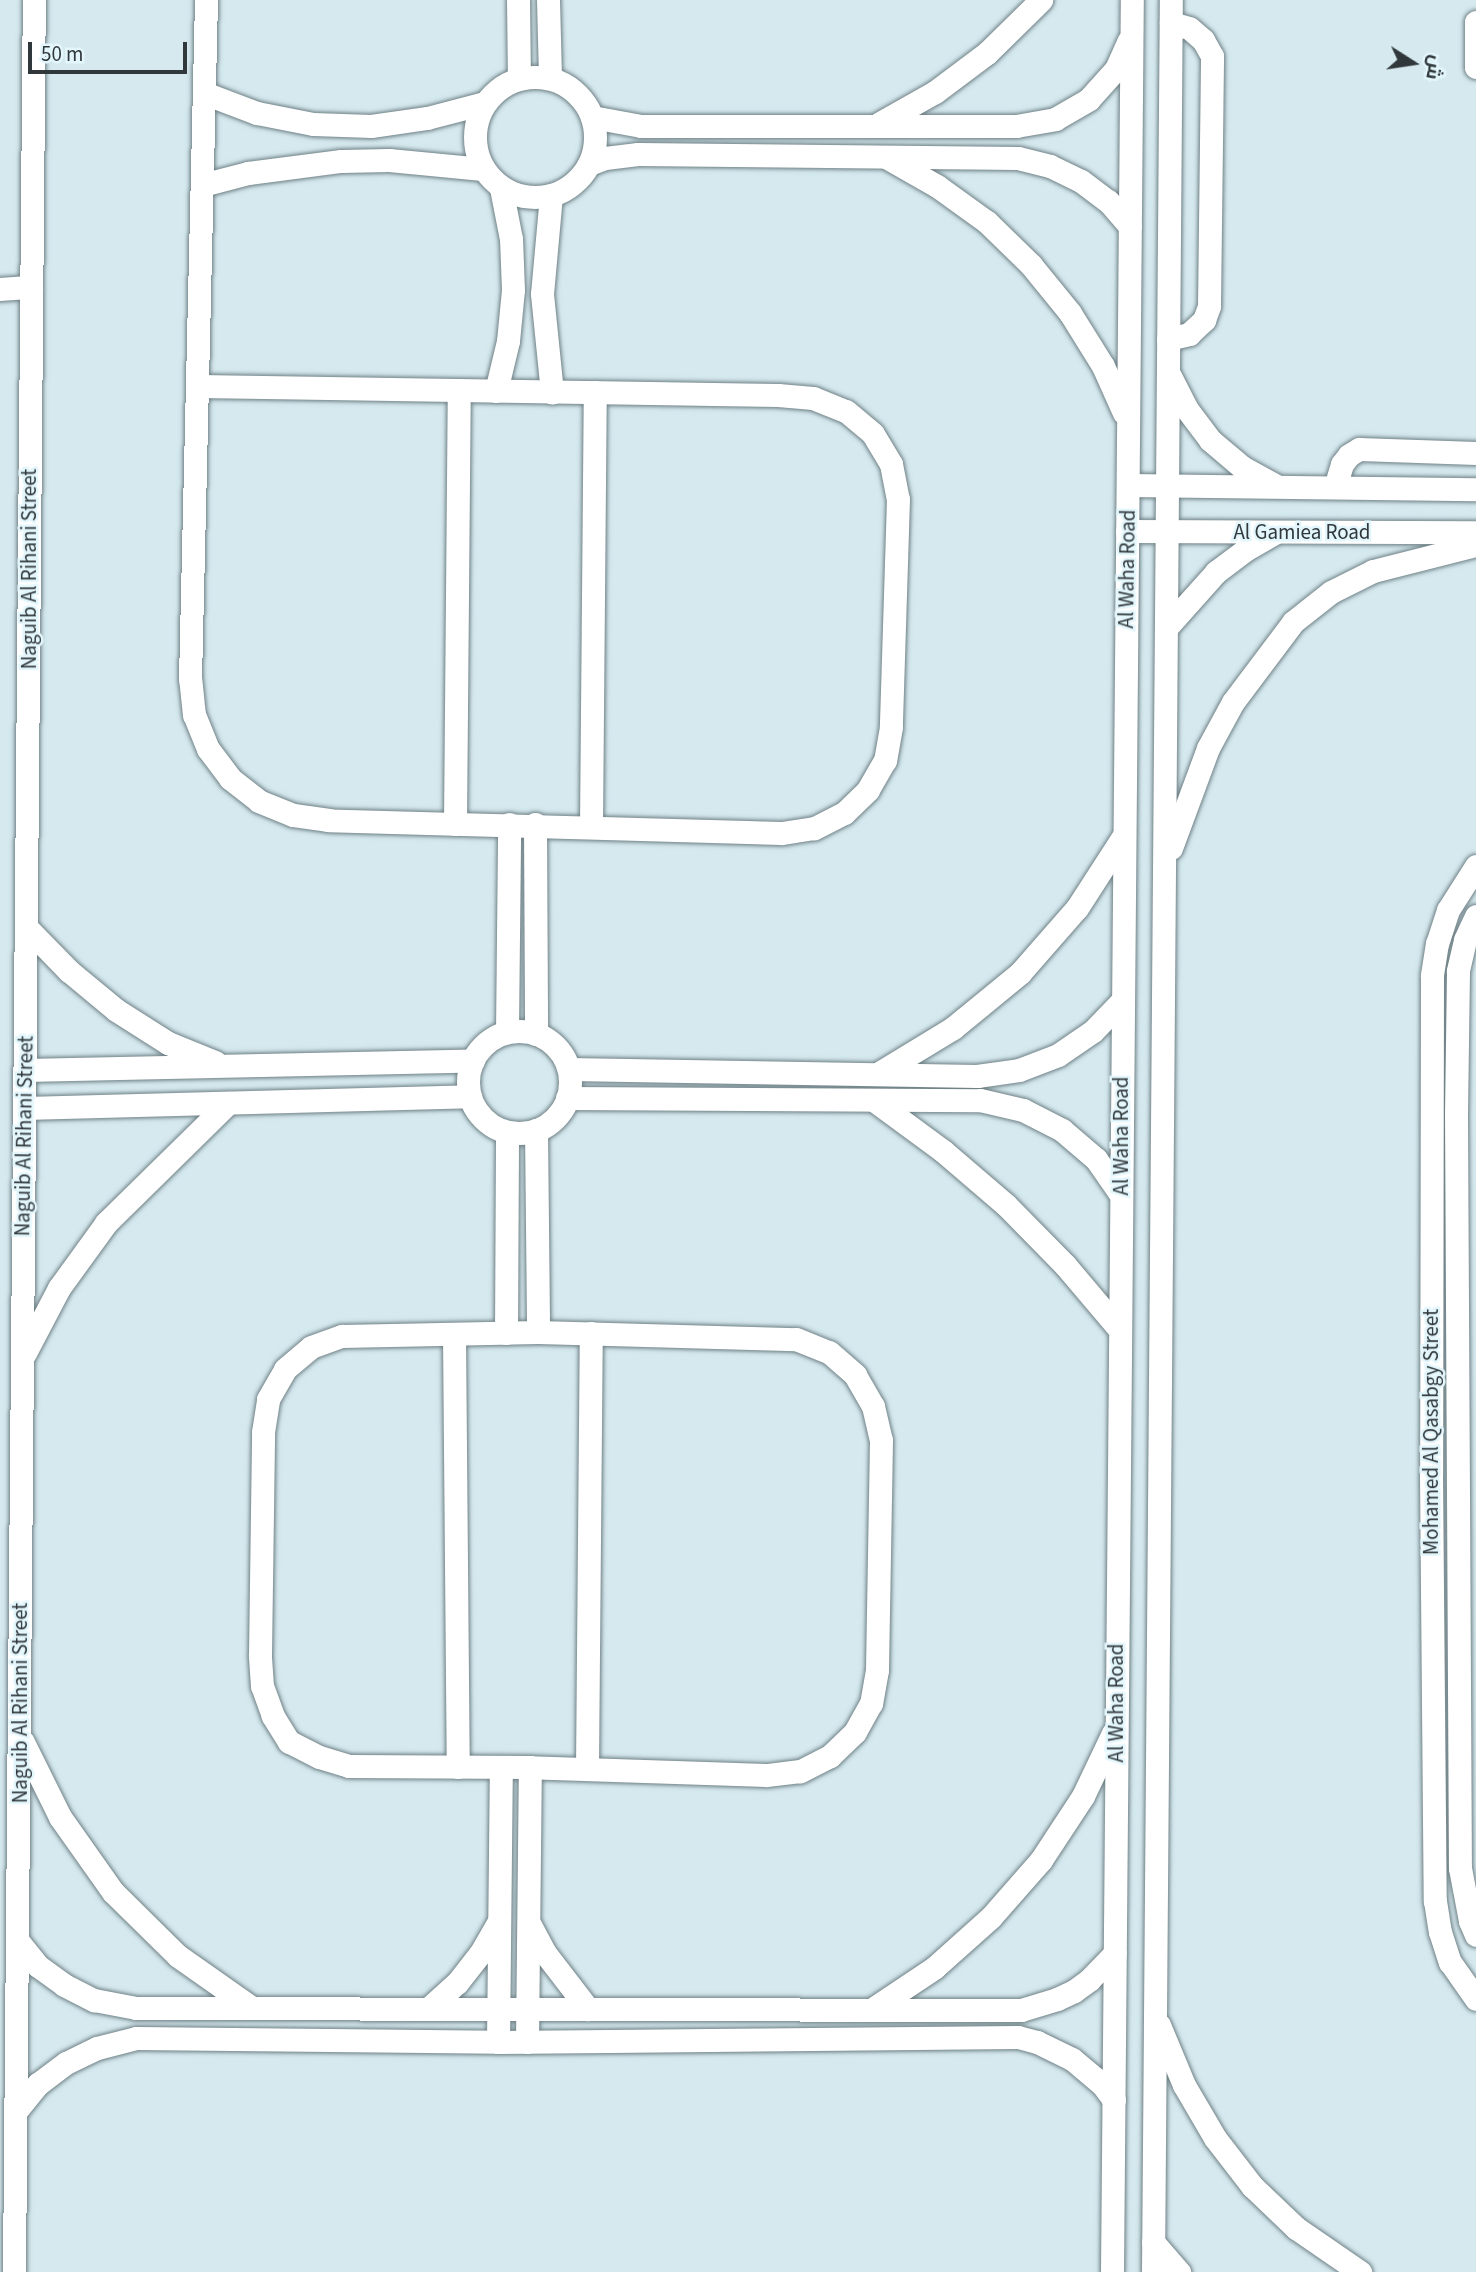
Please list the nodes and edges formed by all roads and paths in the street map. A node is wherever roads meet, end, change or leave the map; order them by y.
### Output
1 (34, 0) edge
2 (206, 0) edge
3 (518, 0) edge
4 (548, 0) edge
5 (1041, 0) edge
6 (1132, 0) edge
7 (1171, 0) edge
8 (1476, 22) edge
9 (1171, 23) junction
10 (1476, 31) edge
11 (1131, 42) junction
12 (1171, 51) junction
13 (1476, 67) edge
14 (519, 78) junction
15 (550, 78) junction
16 (204, 93) junction
17 (484, 103) junction
18 (592, 117) junction
19 (870, 124) junction
20 (872, 155) junction
21 (589, 164) junction
22 (483, 169) junction
23 (202, 185) junction
24 (501, 188) junction
25 (551, 195) junction
26 (1130, 226) junction
27 (31, 288) junction
28 (0, 289) edge
29 (1168, 340) junction
30 (1168, 371) junction
31 (199, 386) junction
32 (460, 390) junction
33 (496, 391) junction
34 (552, 391) junction
35 (595, 392) junction
36 (1128, 422) junction
37 (1476, 453) edge
38 (1128, 485) junction
39 (1167, 486) junction
40 (1278, 487) junction
41 (1335, 487) junction
42 (1476, 489) edge
43 (1127, 531) junction
44 (1167, 531) junction
45 (1278, 531) junction
46 (1476, 532) edge
47 (1476, 545) edge
48 (1166, 628) junction
49 (455, 824) junction
50 (509, 824) junction
51 (535, 824) junction
52 (591, 826) junction
53 (1124, 835) junction
54 (1476, 866) edge
55 (1164, 867) junction
56 (1476, 916) edge
57 (26, 926) junction
58 (1122, 1001) junction
59 (508, 1032) junction
60 (536, 1034) junction
61 (473, 1061) junction
62 (224, 1066) junction
63 (569, 1069) junction
64 (25, 1070) junction
65 (879, 1073) junction
66 (470, 1097) junction
67 (567, 1098) junction
68 (875, 1101) junction
69 (228, 1103) junction
70 (24, 1108) junction
71 (1432, 1113) junction
72 (1466, 1113) edge
73 (536, 1130) junction
74 (507, 1132) junction
75 (1121, 1195) junction
76 (1120, 1330) junction
77 (538, 1332) junction
78 (506, 1333) junction
79 (591, 1333) junction
80 (454, 1334) junction
81 (22, 1359) junction
82 (10, 1487) edge
83 (1116, 1727) junction
84 (20, 1736) junction
85 (1468, 1751) edge
86 (1434, 1753) junction
87 (458, 1767) junction
88 (501, 1767) junction
89 (530, 1767) junction
90 (587, 1769) junction
91 (499, 1921) junction
92 (528, 1921) junction
93 (1476, 1936) edge
94 (17, 1940) junction
95 (1115, 1953) junction
96 (1476, 1999) edge
97 (136, 2008) junction
98 (252, 2008) junction
99 (429, 2008) junction
100 (499, 2009) junction
101 (527, 2009) junction
102 (588, 2009) junction
103 (871, 2010) junction
104 (1155, 2016) junction
105 (136, 2038) junction
106 (498, 2042) junction
107 (527, 2042) junction
108 (1114, 2100) junction
109 (16, 2111) junction
110 (1153, 2242) junction
111 (14, 2272) edge
112 (1112, 2272) edge
113 (1153, 2272) edge
114 (1179, 2272) edge
115 (1360, 2272) edge

1 - 27 street, Naguib Al Rihani Street
2 - 16 street
3 - 14 street
4 - 15 street
5 - 19 street
6 - 11 street, Al Waha Road
7 - 9 street, Al Waha Road
8 - 10 street
9 - 12 street, Al Waha Road
9 - 29 street
10 - 13 street
11 - 12 street
11 - 19 street
11 - 26 street, Al Waha Road
12 - 29 street, Al Waha Road
14 - 15 street
14 - 17 street
15 - 18 street
16 - 17 street
16 - 23 street
17 - 22 street
18 - 19 street
18 - 21 street
19 - 20 street
20 - 21 street
20 - 26 street
20 - 36 street
21 - 25 street
22 - 23 street
22 - 24 street
23 - 31 street
24 - 25 street
24 - 33 street
25 - 34 street
26 - 36 street, Al Waha Road
27 - 28 street
27 - 57 street, Naguib Al Rihani Street
29 - 30 street, Al Waha Road
30 - 39 street, Al Waha Road
30 - 40 street
31 - 32 street
31 - 49 street
32 - 33 street
32 - 49 street
33 - 34 street
34 - 35 street
35 - 52 street
35 - 52 street
36 - 38 street, Al Waha Road
37 - 41 street
38 - 39 street, Al Gamiea Road
38 - 43 street, Al Waha Road
39 - 40 street, Al Gamiea Road
39 - 44 street, Al Waha Road
40 - 41 street, Al Gamiea Road
41 - 42 street, Al Gamiea Road
43 - 44 street, Al Gamiea Road
43 - 53 street, Al Waha Road
44 - 45 street, Al Gamiea Road
44 - 48 street, Al Waha Road
45 - 46 street, Al Gamiea Road
45 - 48 street
47 - 55 street
48 - 55 street, Al Waha Road
49 - 50 street
50 - 51 street
50 - 59 street
51 - 52 street
51 - 60 street
53 - 58 street, Al Waha Road
53 - 65 street
54 - 71 street, Mohamed Al Qasabgy Street
55 - 104 street, Al Waha Road
56 - 72 street, Mohamed Al Qasabgy Street
57 - 62 street
57 - 64 street, Naguib Al Rihani Street
58 - 65 street
58 - 75 street, Al Waha Road
59 - 60 street
59 - 61 street
60 - 63 street
61 - 62 street
61 - 66 street
62 - 64 street
63 - 65 street
63 - 67 street
64 - 70 street, Naguib Al Rihani Street
66 - 69 street
66 - 74 street
67 - 68 street
67 - 73 street
68 - 75 street
68 - 76 street
69 - 70 street
69 - 81 street
70 - 81 street, Naguib Al Rihani Street
71 - 72 street
71 - 86 street, Mohamed Al Qasabgy Street
72 - 85 street, Mohamed Al Qasabgy Street
73 - 74 street
73 - 77 street
74 - 78 street
75 - 76 street, Al Waha Road
76 - 83 street, Al Waha Road
77 - 78 street
77 - 79 street
78 - 80 street
79 - 90 street
79 - 90 street
80 - 87 street
80 - 87 street
81 - 82 street, Naguib Al Rihani Street
82 - 84 street, Naguib Al Rihani Street
83 - 95 street, Al Waha Road
83 - 103 street
84 - 94 street, Naguib Al Rihani Street
84 - 98 street
85 - 86 street
85 - 93 street, Mohamed Al Qasabgy Street
86 - 96 street, Mohamed Al Qasabgy Street
87 - 88 street
88 - 89 street
88 - 91 street
89 - 90 street
89 - 92 street
91 - 99 street
91 - 100 street
92 - 101 street
92 - 102 street
94 - 97 street
94 - 109 street, Naguib Al Rihani Street
95 - 103 street
95 - 108 street, Al Waha Road
97 - 98 street
97 - 105 street
98 - 99 street
99 - 100 street
100 - 101 street
100 - 106 street
101 - 102 street
101 - 107 street
102 - 103 street
104 - 110 street, Al Waha Road
104 - 115 street
105 - 106 street
105 - 109 street
106 - 107 street
107 - 108 street
108 - 112 street, Al Waha Road
109 - 111 street, Naguib Al Rihani Street
110 - 113 street, Al Waha Road
110 - 114 street

